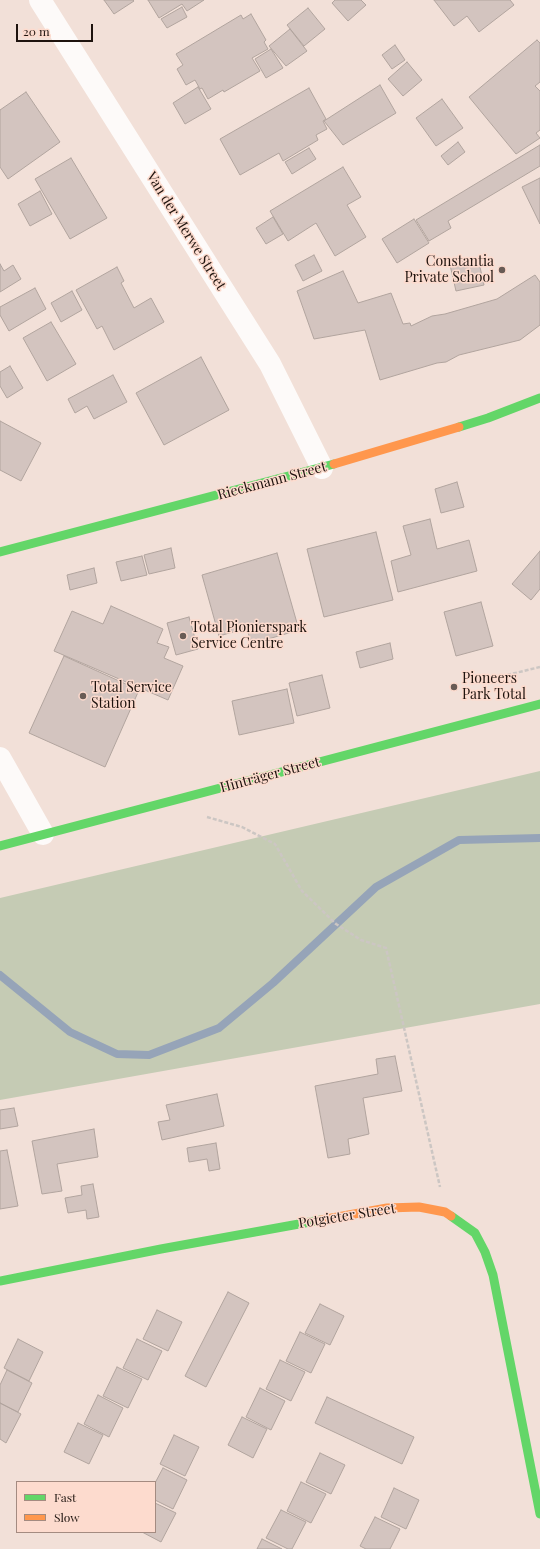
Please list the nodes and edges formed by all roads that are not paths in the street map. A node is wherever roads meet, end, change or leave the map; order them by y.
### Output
1 (40, 0) edge
2 (540, 398) edge
3 (322, 468) junction
4 (0, 552) edge
5 (540, 704) edge
6 (0, 758) edge
7 (43, 834) junction
8 (0, 846) edge
9 (0, 1281) edge
10 (540, 1514) edge

1 - 3 street, Van der Merwe Street
2 - 3 street, Rieckmann Street
3 - 4 street, Rieckmann Street
5 - 7 street, Hinträger Street
6 - 7 street
7 - 8 street, Hinträger Street
9 - 10 street, Potgieter Street

